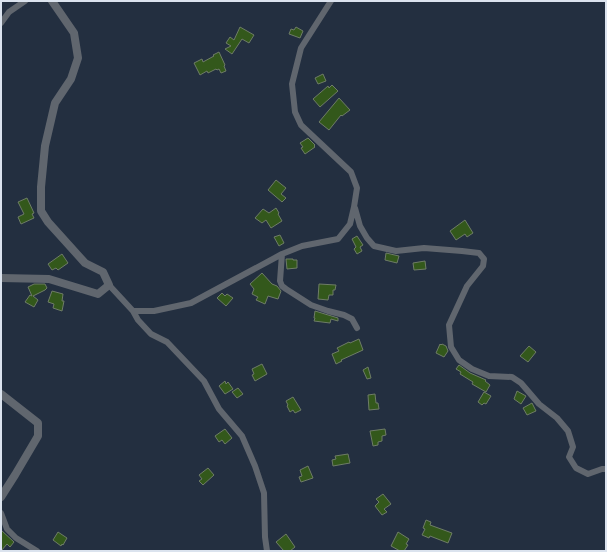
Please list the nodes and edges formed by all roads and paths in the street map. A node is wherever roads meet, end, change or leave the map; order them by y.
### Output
1 (25, 1) edge
2 (52, 1) edge
3 (331, 1) edge
4 (1, 23) edge
5 (354, 207) junction
6 (282, 254) junction
7 (1, 278) edge
8 (108, 285) junction
9 (133, 311) junction
10 (358, 328) dead end
11 (1, 394) edge
12 (606, 469) edge
13 (1, 497) edge
14 (1, 513) edge
15 (37, 551) edge
16 (267, 551) edge

1 - 4 street
2 - 8 street
3 - 5 street
5 - 6 street
5 - 12 street
6 - 9 street
6 - 10 street
7 - 8 street
8 - 9 street
9 - 16 street
11 - 13 street
14 - 15 street

